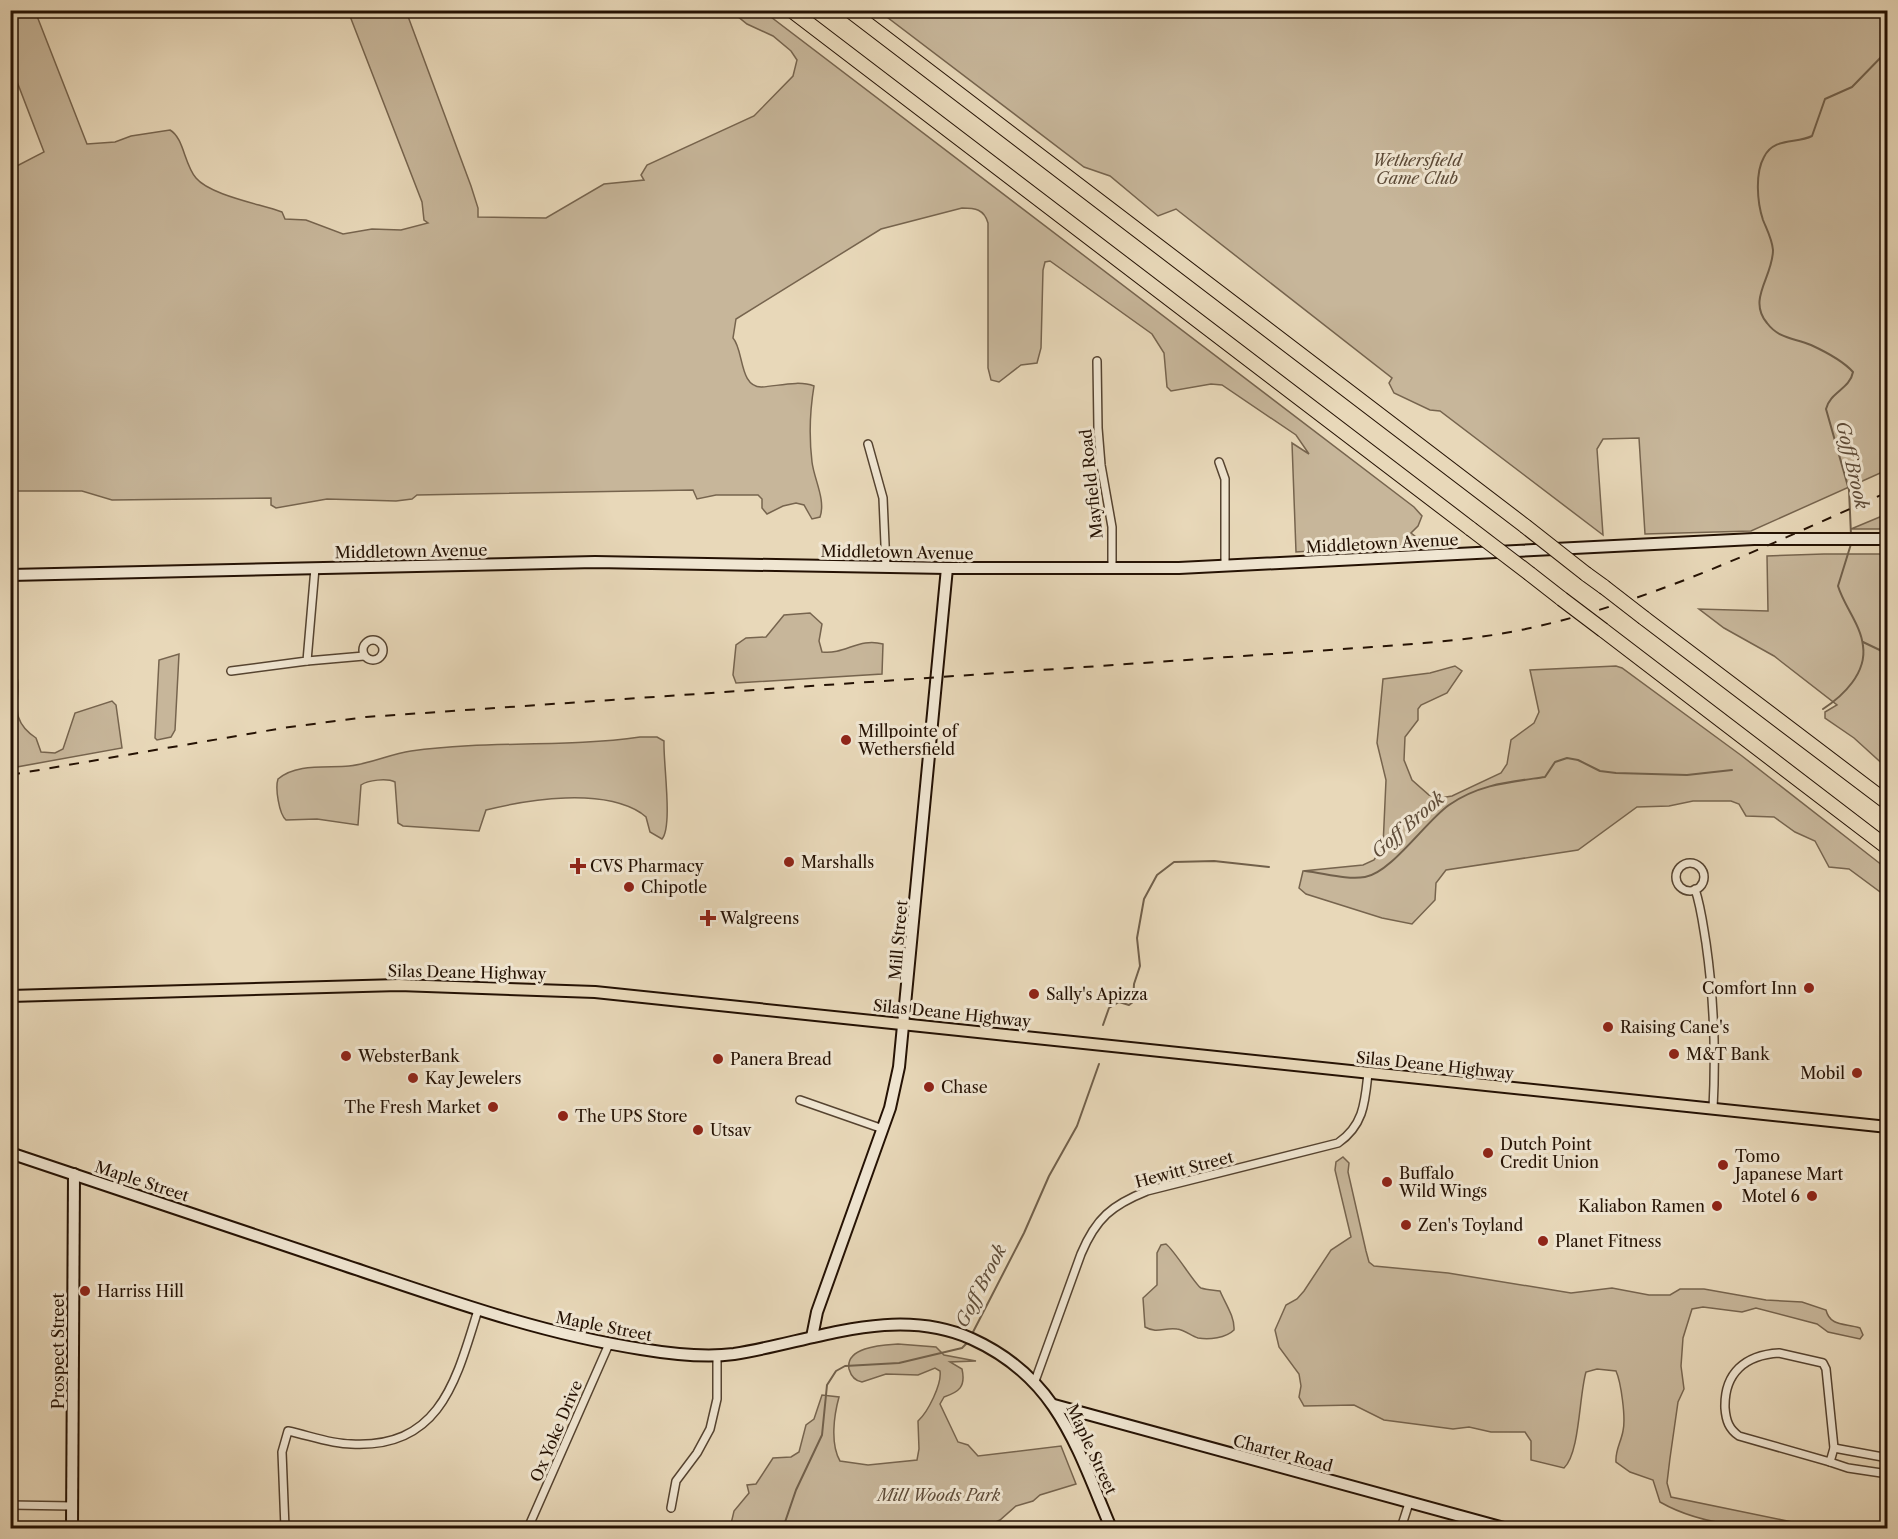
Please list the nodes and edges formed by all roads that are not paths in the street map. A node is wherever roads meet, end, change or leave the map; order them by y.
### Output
1 (791, 10) edge
2 (849, 10) edge
3 (1097, 361) dead end
4 (868, 444) dead end
5 (1219, 462) dead end
6 (1887, 539) edge
7 (1226, 566) junction
8 (886, 567) junction
9 (315, 568) junction
10 (947, 568) junction
11 (1112, 568) junction
12 (10, 575) edge
13 (364, 656) dead end
14 (307, 661) junction
15 (231, 671) dead end
16 (1887, 803) edge
17 (1887, 848) edge
18 (1695, 889) junction
19 (10, 996) edge
20 (905, 1023) junction
21 (1368, 1073) junction
22 (801, 1100) dead end
23 (1713, 1109) junction
24 (1887, 1127) edge
25 (883, 1129) junction
26 (10, 1152) edge
27 (74, 1174) junction
28 (478, 1310) junction
29 (812, 1337) junction
30 (609, 1344) junction
31 (717, 1355) junction
32 (1035, 1381) junction
33 (1054, 1405) junction
34 (1834, 1448) junction
35 (1887, 1458) edge
36 (1830, 1462) junction
37 (1887, 1474) edge
38 (1409, 1503) junction
39 (10, 1504) edge
40 (72, 1506) junction
41 (671, 1508) dead end
42 (72, 1528) edge
43 (285, 1528) edge
44 (528, 1528) edge
45 (1111, 1528) edge
46 (1401, 1528) edge
47 (1504, 1528) edge

1 - 17 highway, bridge
2 - 16 highway, bridge
3 - 11 street, Mayfield Road
4 - 8 street
5 - 7 street
6 - 7 street, Middletown Avenue
7 - 11 street, Middletown Avenue
8 - 9 street, Middletown Avenue
8 - 10 street, Middletown Avenue
9 - 12 street, Middletown Avenue
9 - 14 street
10 - 11 street, Middletown Avenue
10 - 20 street, Mill Street
13 - 14 street
14 - 15 street
18 - 18 street
18 - 23 street
19 - 20 main road, Silas Deane Highway
20 - 21 main road, Silas Deane Highway
20 - 25 street, Mill Street
21 - 23 main road, Silas Deane Highway
21 - 32 street, Hewitt Street
22 - 25 street
23 - 24 main road, Silas Deane Highway
25 - 29 street, Mill Street
26 - 27 street, Maple Street
27 - 28 street, Maple Street
27 - 40 street, Prospect Street
28 - 30 street, Maple Street
28 - 43 street
29 - 31 street, Maple Street
29 - 32 street, Maple Street
30 - 31 street, Maple Street
30 - 44 street, Ox Yoke Drive
31 - 41 street
32 - 33 street, Maple Street
33 - 38 street, Charter Road
33 - 45 street, Maple Street
34 - 35 street
34 - 36 street
34 - 36 street
36 - 37 street
38 - 46 street
38 - 47 street, Charter Road
39 - 40 street
40 - 42 street, Prospect Street

